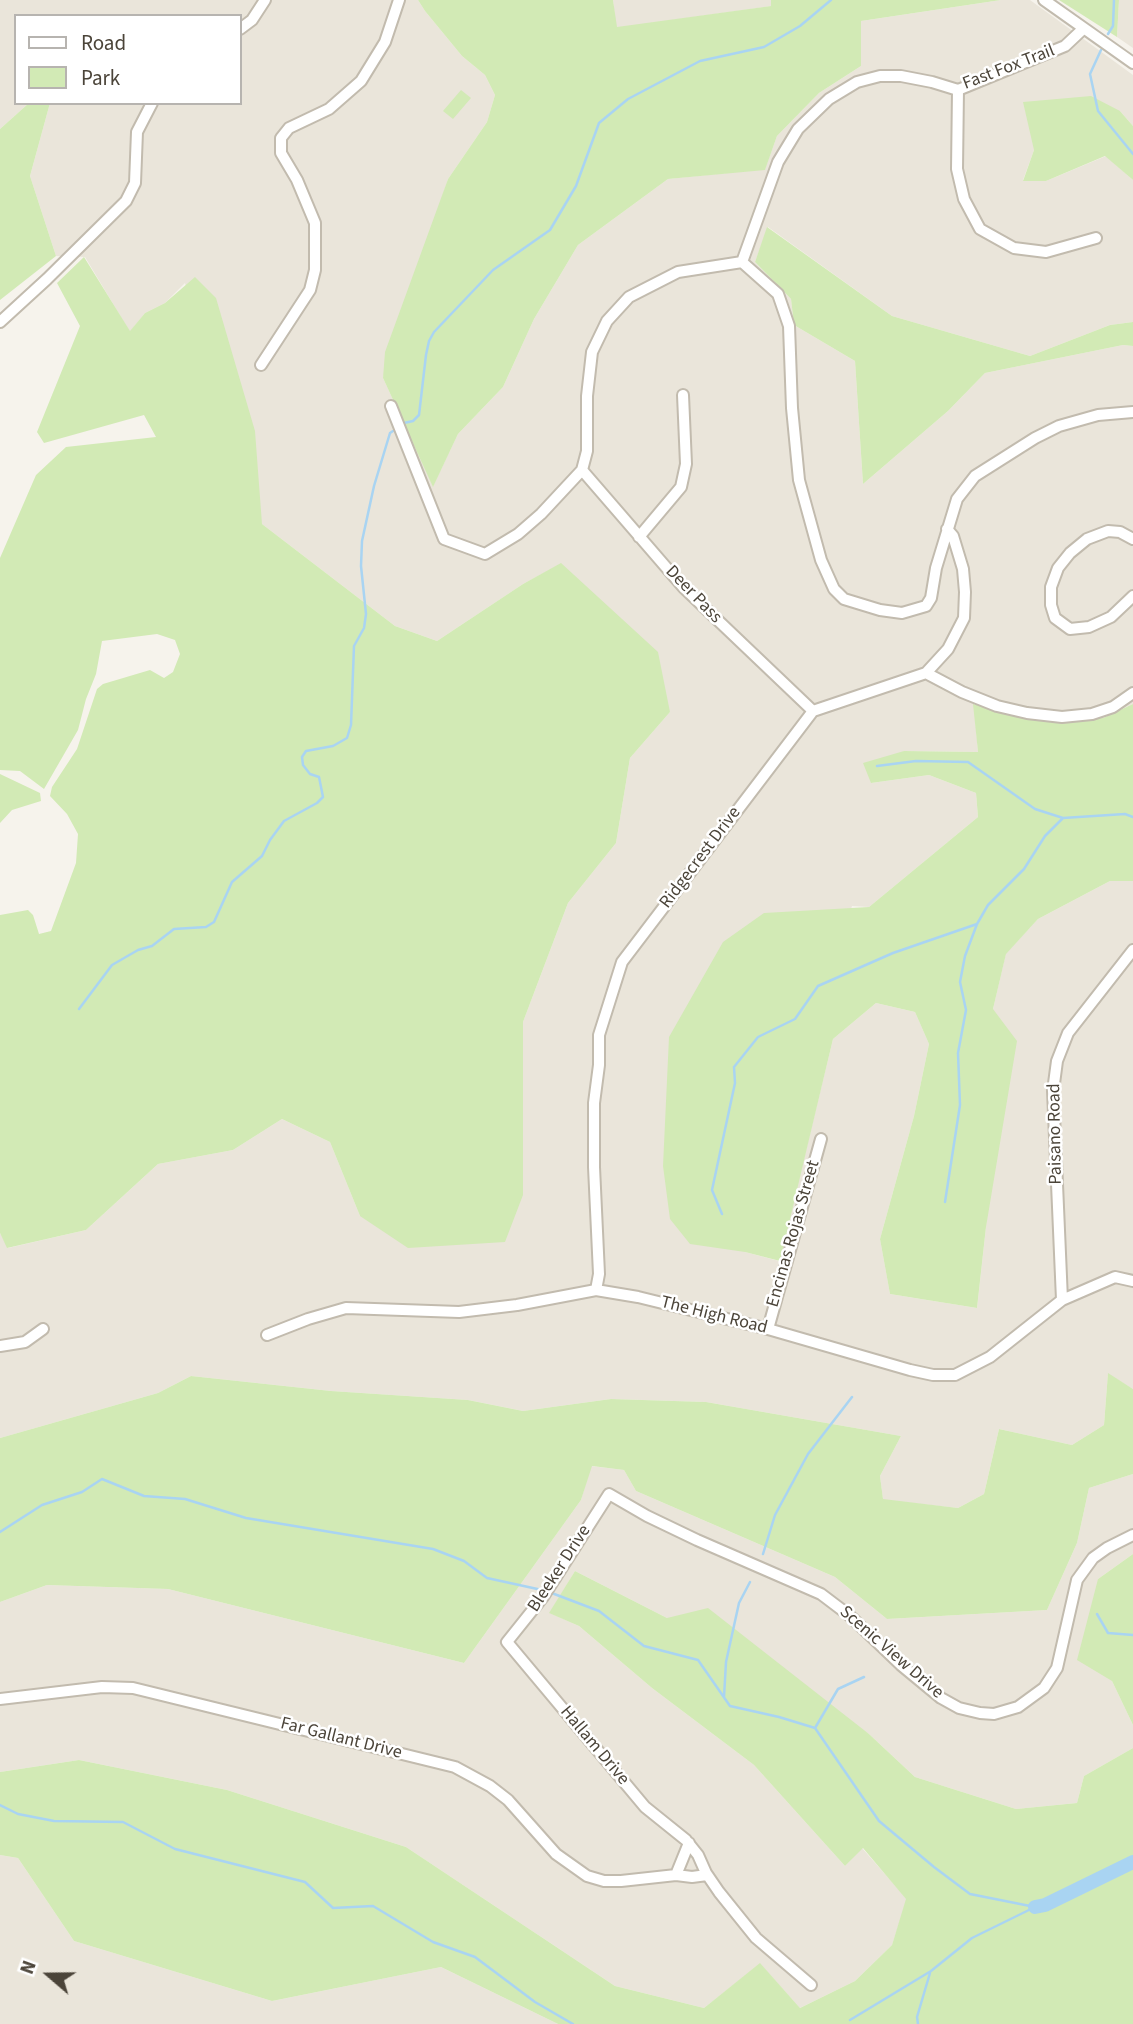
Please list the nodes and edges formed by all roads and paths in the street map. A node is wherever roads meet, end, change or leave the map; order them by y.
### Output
1 (265, 0) edge
2 (398, 0) edge
3 (1044, 0) edge
4 (242, 28) edge
5 (1083, 29) junction
6 (1133, 63) edge
7 (958, 90) junction
8 (151, 105) edge
9 (1096, 238) dead end
10 (743, 262) junction
11 (0, 321) edge
12 (261, 365) dead end
13 (683, 395) dead end
14 (391, 407) dead end
15 (1133, 412) edge
16 (582, 470) junction
17 (947, 529) junction
18 (639, 537) junction
19 (1133, 539) edge
20 (1133, 596) edge
21 (926, 673) junction
22 (1133, 693) edge
23 (813, 712) junction
24 (1133, 950) edge
25 (821, 1139) dead end
26 (1133, 1281) edge
27 (596, 1290) junction
28 (1062, 1300) junction
29 (43, 1329) dead end
30 (768, 1329) junction
31 (267, 1335) dead end
32 (0, 1346) edge
33 (609, 1494) joint
34 (1133, 1535) edge
35 (507, 1642) joint
36 (0, 1699) edge
37 (689, 1843) junction
38 (676, 1875) junction
39 (707, 1875) junction
40 (811, 1985) dead end

1 - 4 street
2 - 12 street
3 - 5 street
5 - 6 street
5 - 7 street, Fast Fox Trail
7 - 9 street
7 - 10 street, Fast Fox Trail
8 - 11 street
10 - 16 street
10 - 17 street
13 - 18 street
14 - 16 street
15 - 17 street
16 - 18 street, Deer Pass
17 - 21 street
18 - 23 street, Deer Pass
19 - 20 street
21 - 22 street
21 - 23 street
23 - 27 street, Ridgecrest Drive
24 - 28 street, Paisano Road
25 - 30 street, Encinas Rojas Street
26 - 28 street, The High Road
27 - 30 street, The High Road
27 - 31 street, The High Road
28 - 30 street, The High Road
29 - 32 street
33 - 34 street, Scenic View Drive
33 - 35 street, Bleeker Drive
35 - 37 street, Hallam Drive
36 - 38 street, Far Gallant Drive
37 - 38 street
37 - 39 street, Hallam Drive
38 - 39 street
39 - 40 street, Hallam Drive

